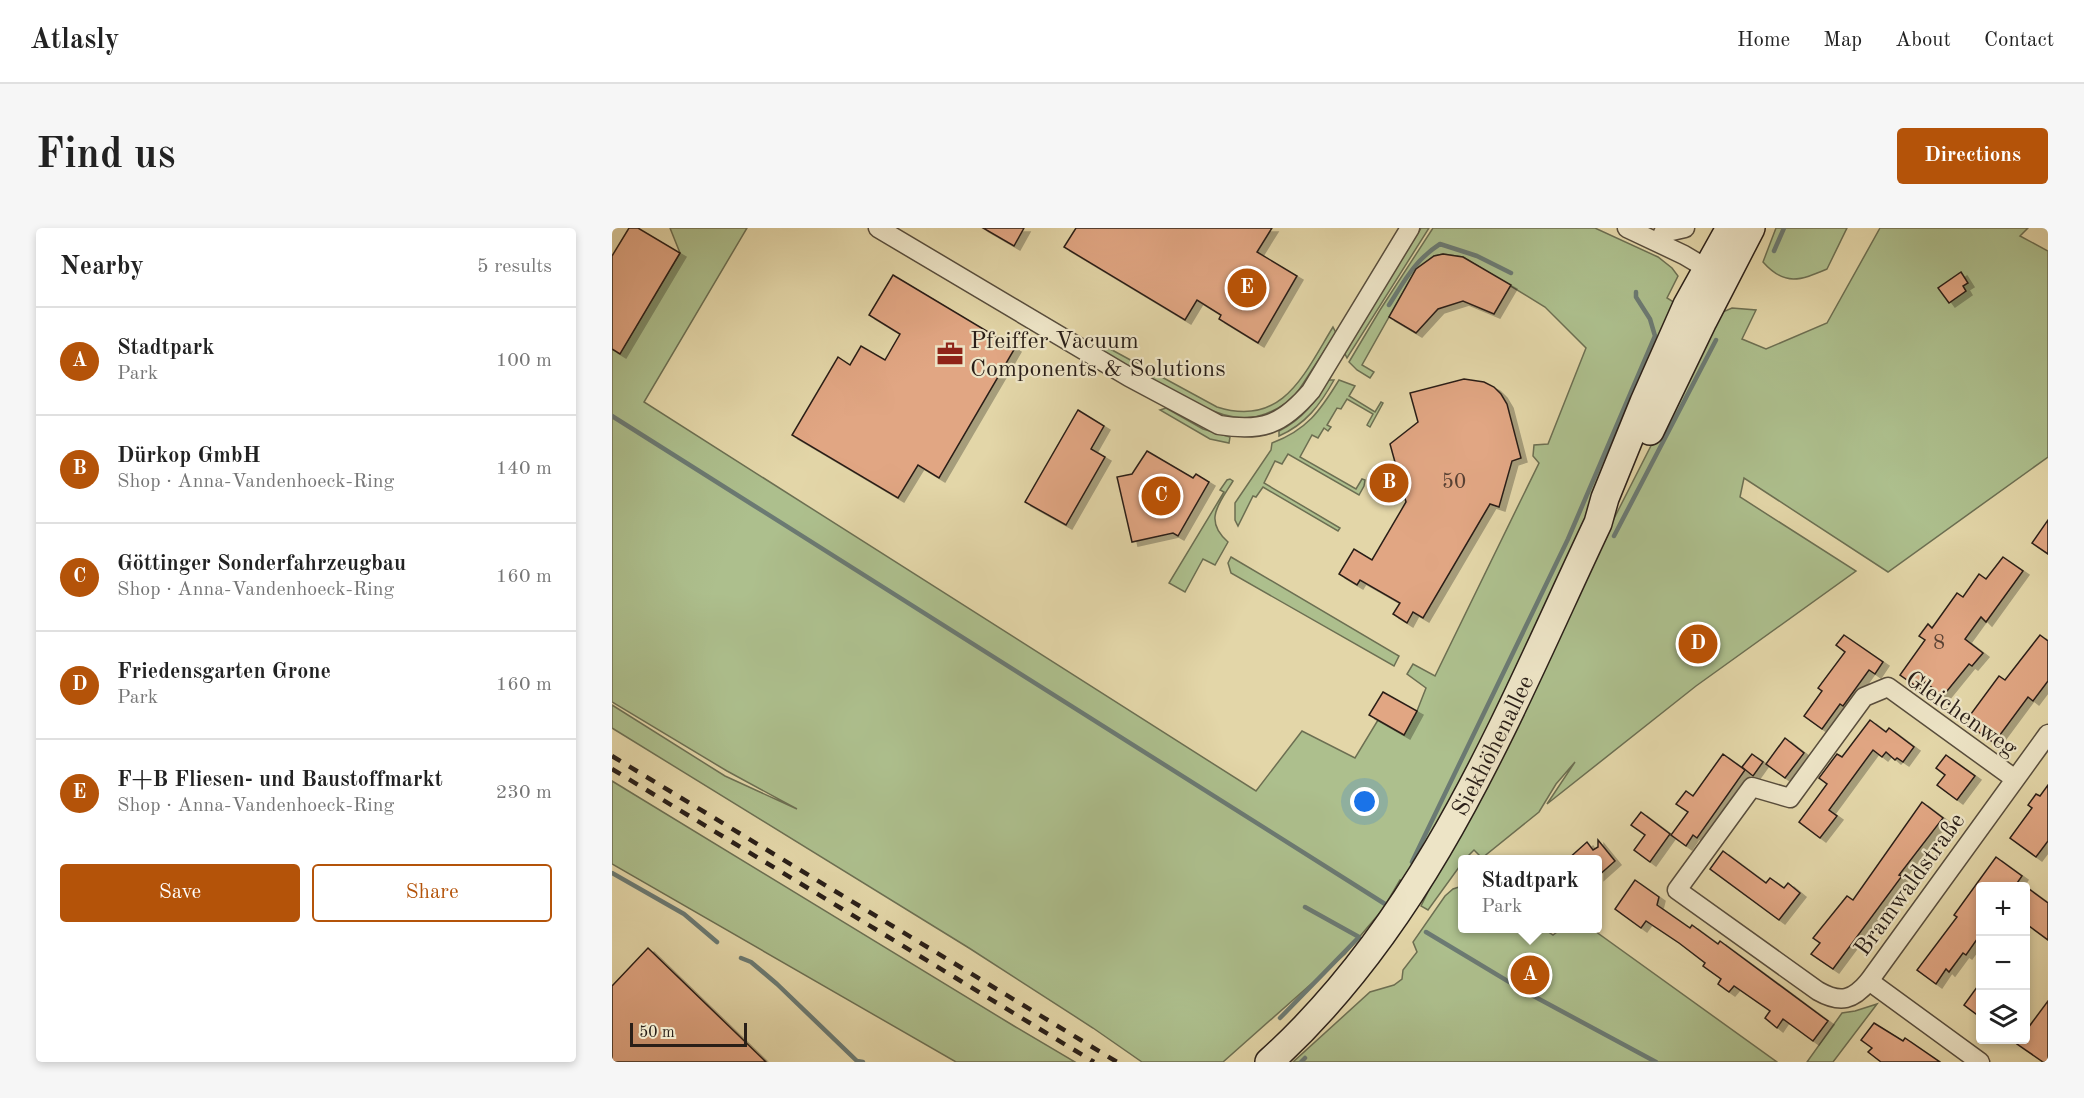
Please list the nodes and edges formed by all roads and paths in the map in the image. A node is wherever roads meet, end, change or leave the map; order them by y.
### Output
1 (878, 228) edge
2 (1410, 228) edge
3 (1627, 228) edge
4 (1685, 228) edge
5 (1730, 228) edge
6 (1751, 228) edge
7 (1657, 231) edge
8 (1719, 269) junction
9 (2048, 734) edge
10 (2015, 779) junction
11 (1869, 981) junction
12 (1269, 1062) edge
13 (1980, 1062) edge

1 - 2 street
3 - 8 street
4 - 7 street
5 - 8 main road, Siekhöhenallee
6 - 8 main road, Siekhöhenallee
7 - 8 street
8 - 12 main road, Siekhöhenallee
9 - 10 street, Bramwaldstraße
10 - 11 street, Bramwaldstraße
10 - 11 street, Gleichenweg
11 - 13 street, Bramwaldstraße

